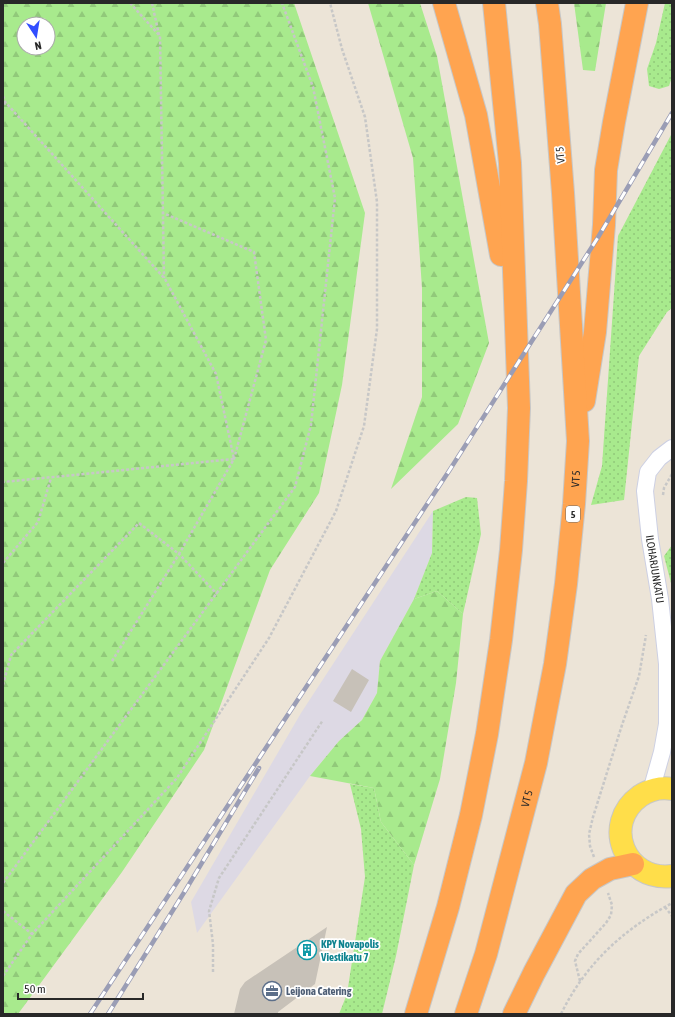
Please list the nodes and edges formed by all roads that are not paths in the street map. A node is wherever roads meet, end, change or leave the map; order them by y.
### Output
1 (444, 3) edge
2 (494, 3) edge
3 (547, 3) edge
4 (637, 3) edge
5 (519, 408) junction
6 (578, 441) junction
7 (672, 448) edge
8 (670, 731) edge
9 (672, 789) edge
10 (650, 791) junction
11 (633, 864) junction
12 (670, 880) edge
13 (416, 1014) edge
14 (466, 1014) edge
15 (514, 1014) edge

1 - 5 highway
2 - 5 highway
3 - 6 highway, VT 5 / 5
4 - 6 highway
5 - 13 highway
6 - 14 highway, VT 5 / 5
7 - 8 street, ILOHARJUNKATU
8 - 10 street, ILOHARJUNKATU
9 - 10 main road
10 - 11 main road
11 - 12 main road
11 - 15 highway

